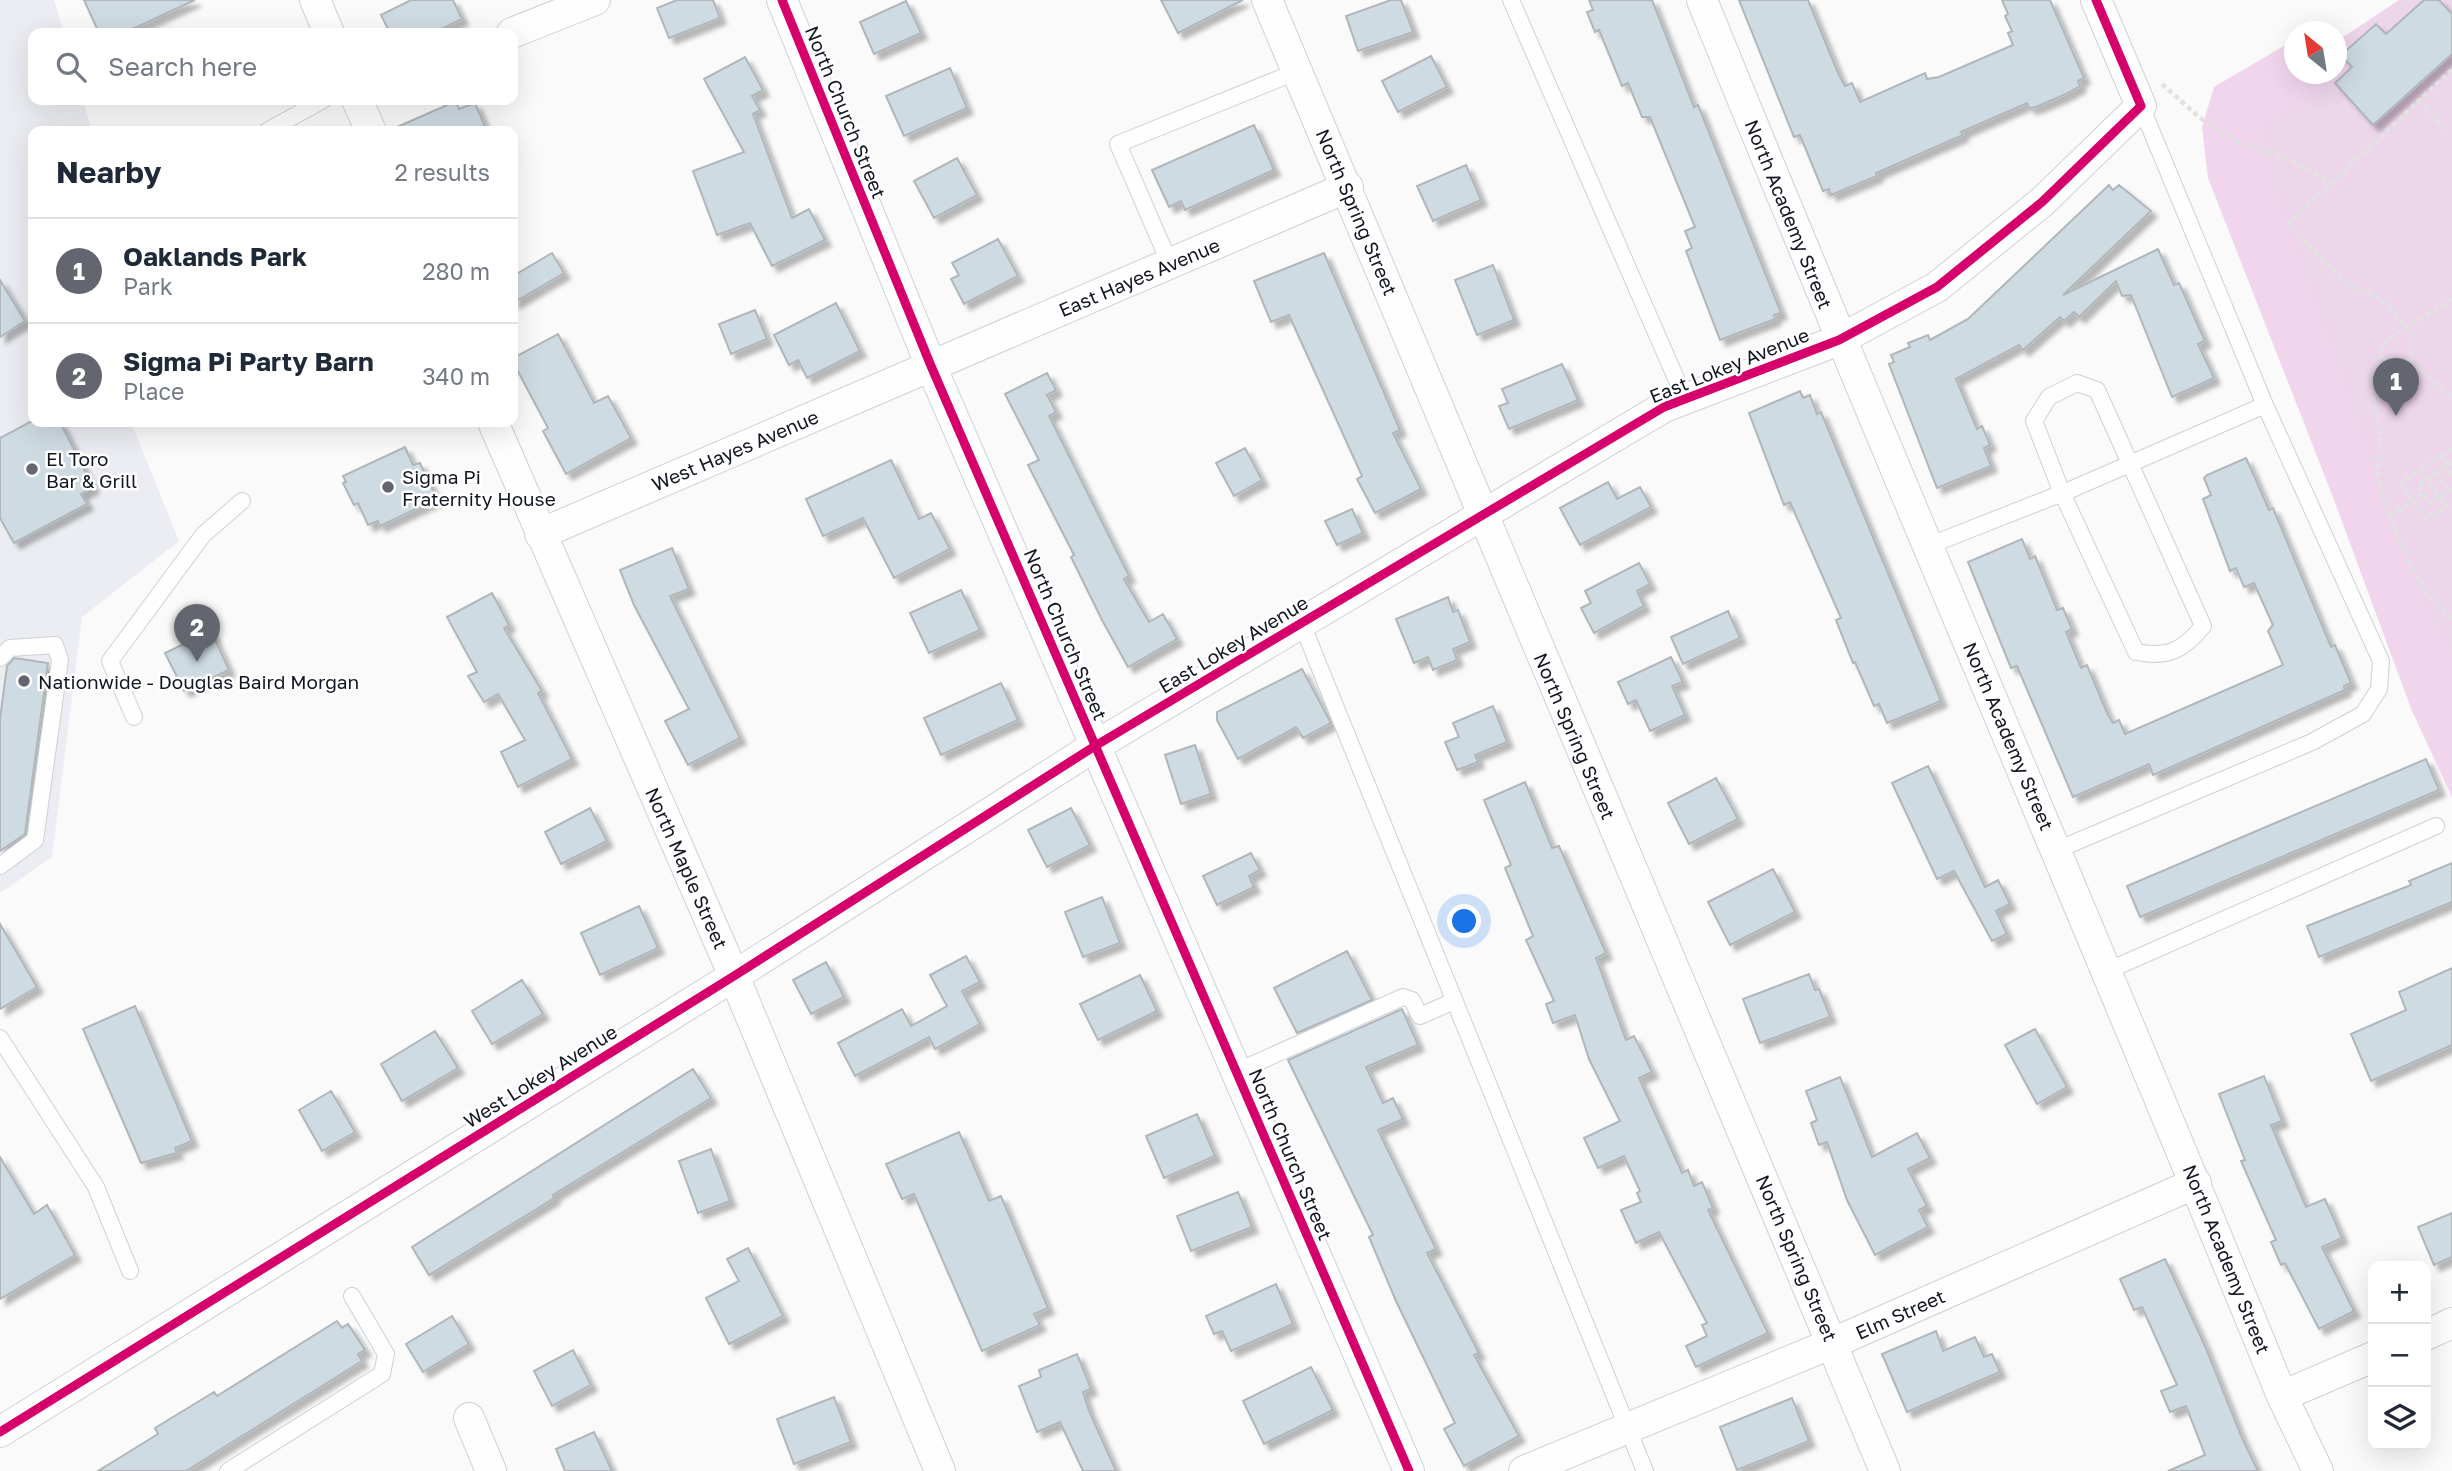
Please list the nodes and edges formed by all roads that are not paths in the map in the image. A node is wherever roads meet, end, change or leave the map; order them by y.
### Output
1 (315, 0) edge
2 (595, 0) edge
3 (782, 0) edge
4 (1267, 0) edge
5 (1511, 0) edge
6 (1702, 0) edge
7 (2096, 0) edge
8 (327, 28) edge
9 (518, 31) edge
10 (1298, 71) junction
11 (314, 105) edge
12 (359, 105) edge
13 (2141, 106) junction
14 (276, 126) edge
15 (369, 126) edge
16 (1348, 187) junction
17 (1170, 264) junction
18 (1839, 340) junction
19 (931, 366) junction
20 (1685, 399) junction
21 (2264, 405) junction
22 (495, 427) edge
23 (2131, 463) junction
24 (2062, 493) junction
25 (242, 501) dead end
26 (1482, 517) junction
27 (540, 534) junction
28 (1928, 545) junction
29 (1301, 624) junction
30 (0, 658) edge
31 (134, 717) dead end
32 (1095, 746) junction
33 (2435, 826) dead end
34 (2057, 850) junction
35 (0, 866) edge
36 (2107, 971) junction
37 (734, 976) junction
38 (1454, 1001) junction
39 (0, 1038) edge
40 (1236, 1072) junction
41 (2196, 1183) junction
42 (130, 1271) dead end
43 (352, 1296) dead end
44 (2452, 1324) edge
45 (2431, 1333) edge
46 (1833, 1343) junction
47 (2368, 1359) edge
48 (2283, 1396) junction
49 (469, 1418) dead end
50 (1627, 1429) junction
51 (0, 1432) edge
52 (228, 1471) edge
53 (491, 1471) edge
54 (940, 1471) edge
55 (1409, 1471) edge
56 (1524, 1471) edge
57 (1645, 1471) edge
58 (1885, 1471) edge
59 (2318, 1471) edge

1 - 8 street
2 - 9 street
3 - 19 street, North Church Street
4 - 10 street, North Spring Street
5 - 20 lane
6 - 18 street, North Academy Street
7 - 13 street
10 - 16 street, North Spring Street
10 - 17 lane
11 - 14 lane
12 - 15 street
13 - 18 street, East Lokey Avenue
13 - 21 lane
16 - 17 street, East Hayes Avenue
16 - 26 street, North Spring Street
17 - 19 street, East Hayes Avenue
18 - 20 street, East Lokey Avenue
18 - 28 street, North Academy Street
19 - 27 street, West Hayes Avenue
19 - 32 street, North Church Street
20 - 26 street, East Lokey Avenue
21 - 23 lane
21 - 34 lane
22 - 27 street, North Maple Street
23 - 24 lane
23 - 24 lane
23 - 24 lane
24 - 28 lane
25 - 31 lane
26 - 29 street, East Lokey Avenue
26 - 46 street, North Spring Street
27 - 37 street, North Maple Street
28 - 34 street, North Academy Street
29 - 32 street, East Lokey Avenue
29 - 38 lane
30 - 35 lane
32 - 37 street, West Lokey Avenue
32 - 40 street, North Church Street
33 - 36 lane
34 - 36 street, North Academy Street
36 - 41 street, North Academy Street
37 - 51 street, West Lokey Avenue
37 - 54 street, North Maple Street
38 - 40 lane
38 - 50 lane
39 - 42 lane
40 - 55 street, North Church Street
41 - 46 street, Elm Street
41 - 48 street, North Academy Street
43 - 52 lane
44 - 45 street
46 - 50 street, Elm Street
46 - 58 street, North Spring Street
47 - 48 street
48 - 59 street, North Academy Street
49 - 53 street
50 - 56 street, Elm Street
50 - 57 lane

